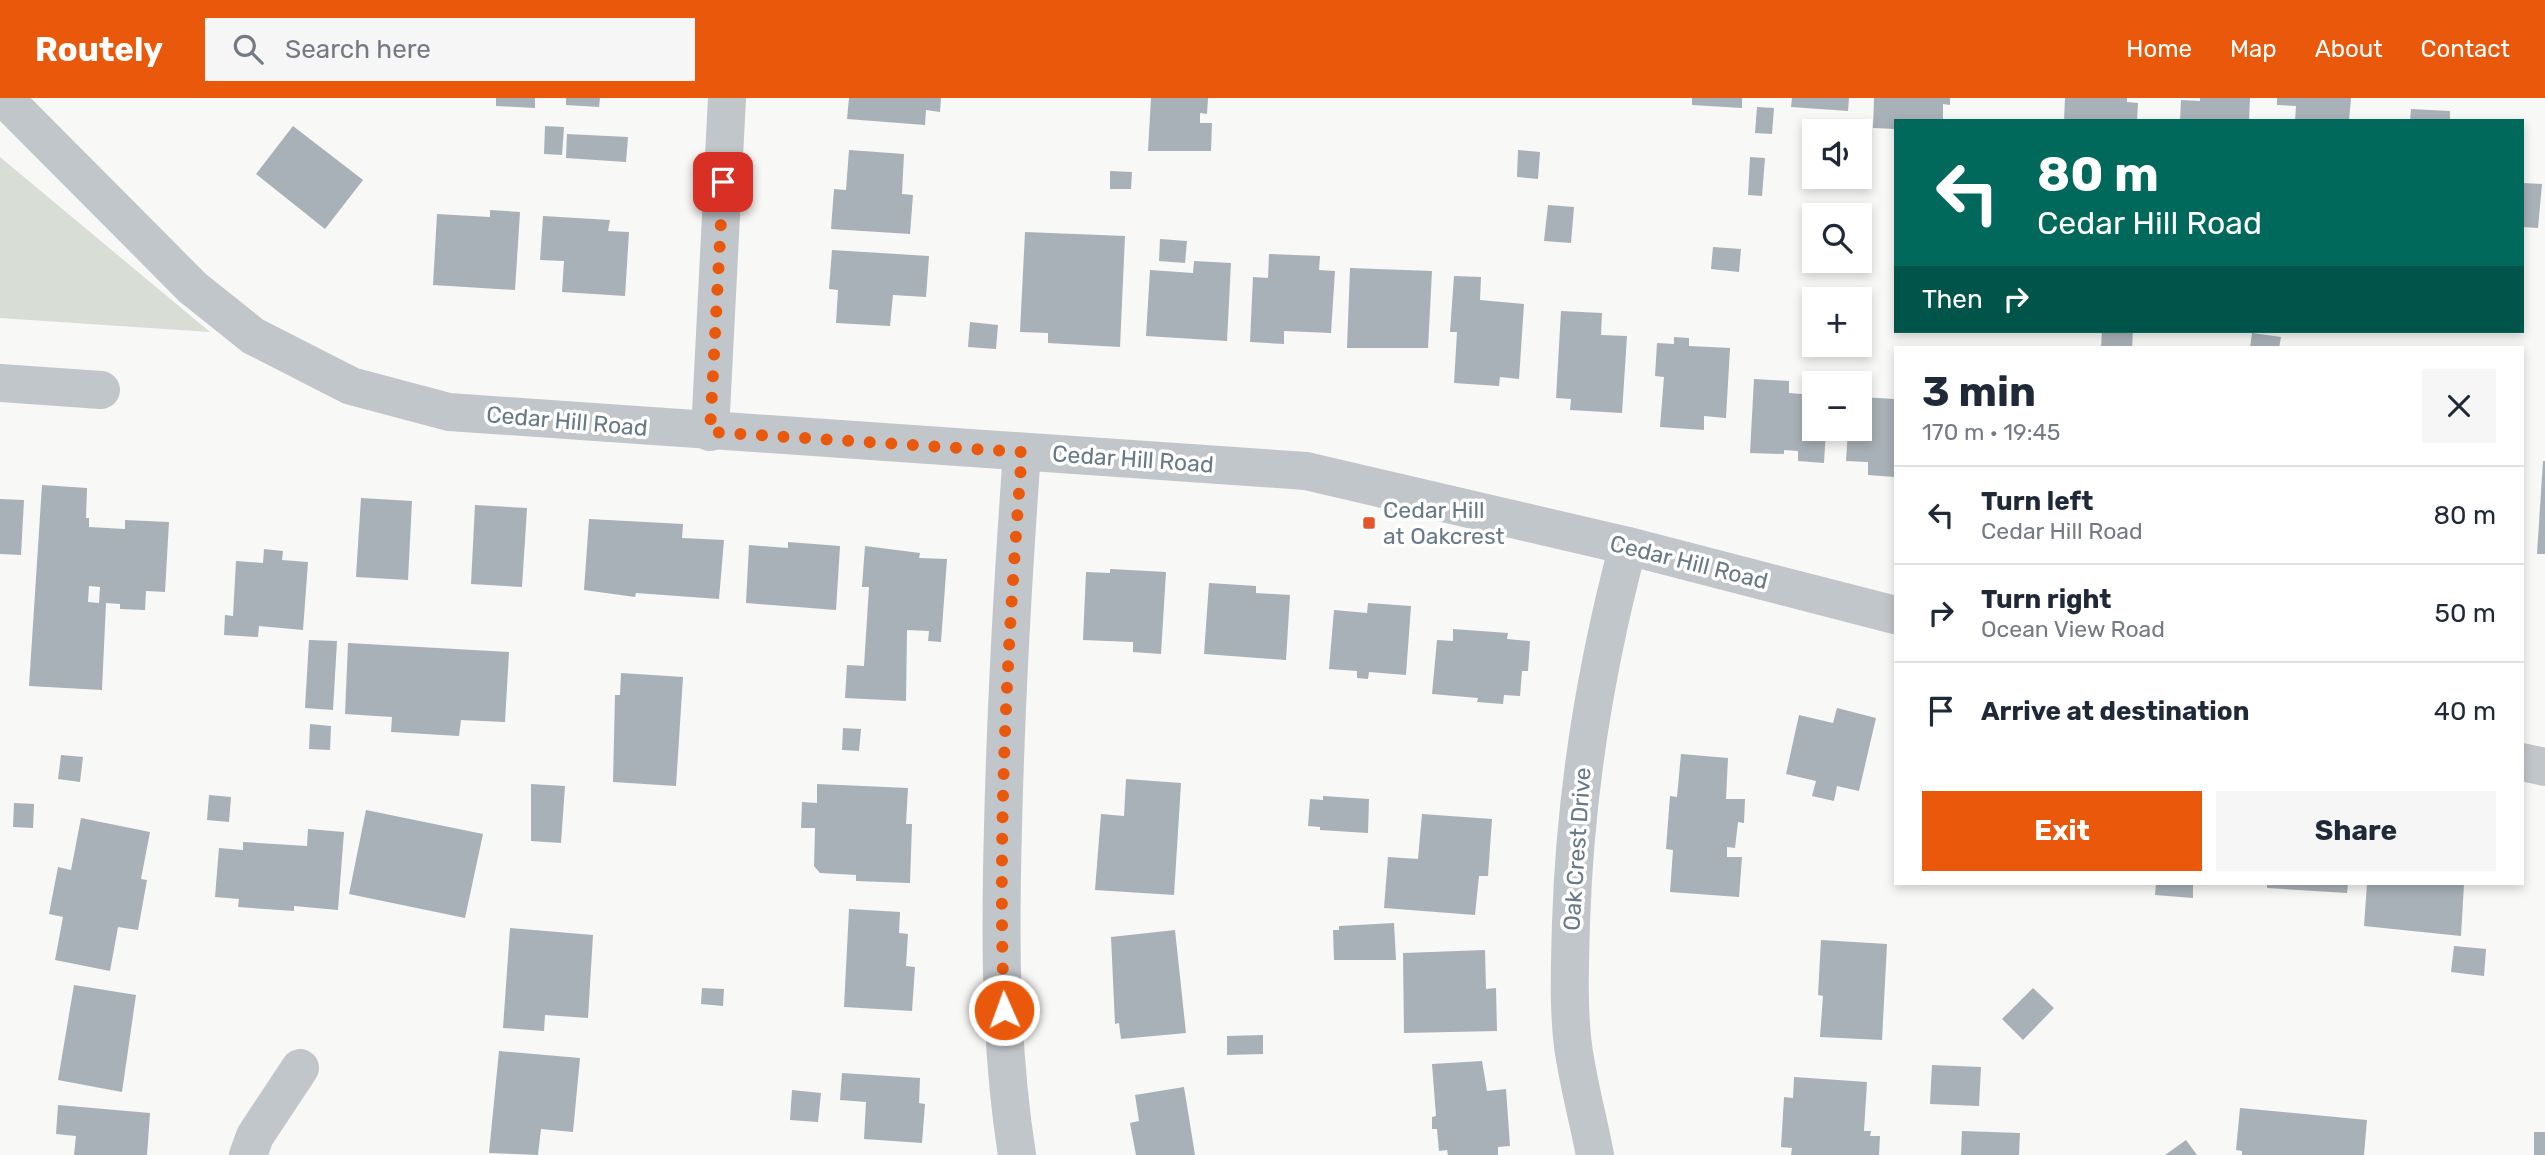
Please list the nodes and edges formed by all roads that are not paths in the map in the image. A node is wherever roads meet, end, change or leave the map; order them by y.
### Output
1 (4, 98) edge
2 (727, 98) edge
3 (0, 383) edge
4 (101, 390) dead end
5 (710, 432) junction
6 (1022, 452) junction
7 (1628, 545) junction
8 (1894, 615) edge
9 (2524, 762) edge
10 (2545, 767) edge
11 (300, 1068) dead end
12 (248, 1155) edge
13 (1017, 1155) edge
14 (1595, 1155) edge

1 - 5 street, Cedar Hill Road
2 - 5 street
3 - 4 street
5 - 6 street, Cedar Hill Road
6 - 7 street, Cedar Hill Road
6 - 13 street
7 - 8 street, Cedar Hill Road
7 - 14 street, Oak Crest Drive
9 - 10 street
11 - 12 street

